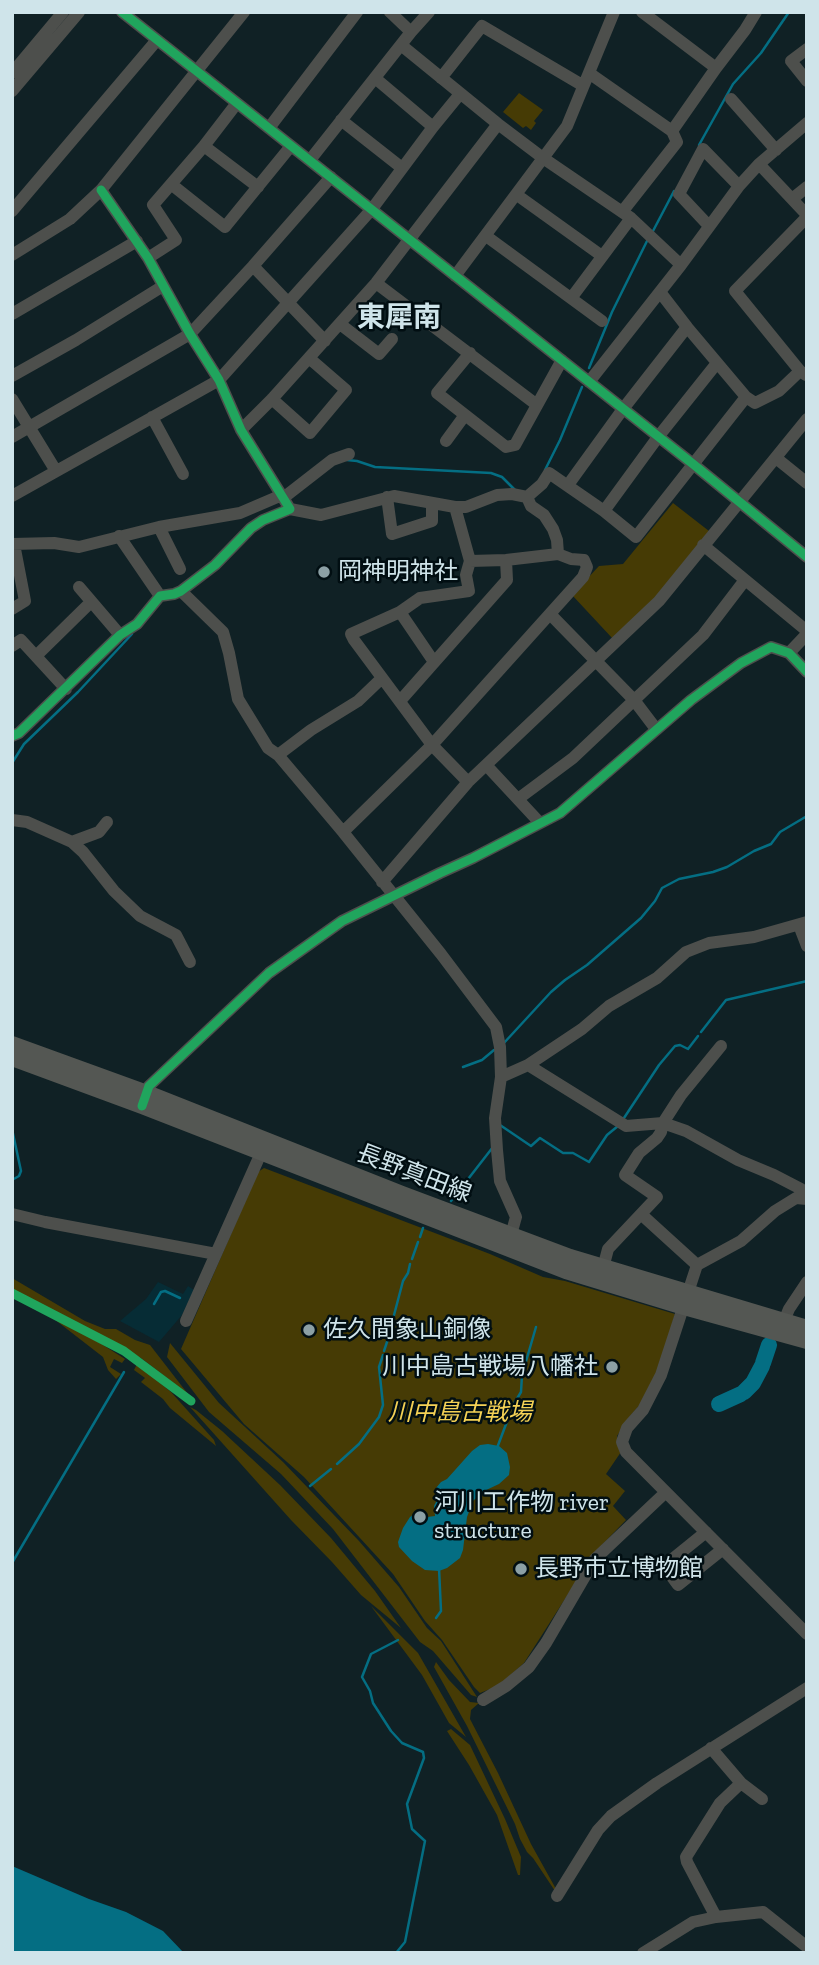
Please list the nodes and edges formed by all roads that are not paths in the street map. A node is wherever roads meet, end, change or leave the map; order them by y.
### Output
1 (63, 12) edge
2 (79, 12) edge
3 (122, 12) edge
4 (244, 12) edge
5 (357, 12) edge
6 (390, 12) edge
7 (429, 12) edge
8 (614, 12) edge
9 (642, 12) edge
10 (756, 12) edge
11 (411, 32) junction
12 (157, 40) junction
13 (401, 45) junction
14 (807, 49) edge
15 (716, 68) junction
16 (197, 72) junction
17 (12, 73) edge
18 (589, 73) junction
19 (375, 78) junction
20 (441, 78) junction
21 (807, 81) edge
22 (582, 85) junction
23 (12, 91) edge
24 (460, 94) junction
25 (731, 99) dead end
26 (237, 103) junction
27 (341, 120) junction
28 (807, 123) edge
29 (498, 124) junction
30 (433, 127) junction
31 (269, 128) junction
32 (672, 131) junction
33 (204, 146) junction
34 (291, 146) junction
35 (776, 150) junction
36 (543, 158) junction
37 (310, 160) junction
38 (760, 164) junction
39 (402, 168) junction
40 (331, 177) junction
41 (171, 184) junction
42 (739, 186) junction
43 (258, 187) junction
44 (807, 187) edge
45 (101, 190) junction
46 (517, 195) junction
47 (792, 199) junction
48 (372, 209) junction
49 (12, 211) edge
50 (626, 215) junction
51 (807, 216) edge
52 (709, 226) junction
53 (486, 236) junction
54 (410, 239) junction
55 (137, 241) junction
56 (12, 254) edge
57 (601, 256) junction
58 (148, 258) junction
59 (681, 265) junction
60 (253, 266) junction
61 (455, 276) junction
62 (376, 283) junction
63 (163, 286) junction
64 (660, 292) junction
65 (572, 297) junction
66 (289, 304) junction
67 (12, 314) edge
68 (602, 321) dead end
69 (340, 324) junction
70 (687, 327) junction
71 (190, 334) junction
72 (391, 339) dead end
73 (325, 341) junction
74 (470, 353) junction
75 (309, 358) junction
76 (562, 360) junction
77 (717, 363) junction
78 (803, 373) edge
79 (12, 376) edge
80 (219, 380) junction
81 (589, 382) junction
82 (746, 397) junction
83 (12, 399) edge
84 (272, 399) junction
85 (537, 405) junction
86 (623, 409) junction
87 (465, 415) junction
88 (152, 417) junction
89 (807, 419) edge
90 (30, 427) junction
91 (241, 430) junction
92 (658, 437) junction
93 (12, 438) edge
94 (446, 441) dead end
95 (349, 454) dead end
96 (776, 458) junction
97 (693, 464) junction
98 (56, 471) junction
99 (183, 474) dead end
100 (807, 483) edge
101 (568, 485) junction
102 (282, 495) junction
103 (12, 496) edge
104 (387, 497) junction
105 (527, 497) junction
106 (739, 501) junction
107 (432, 503) junction
108 (455, 508) junction
109 (290, 509) junction
110 (604, 511) junction
111 (159, 527) junction
112 (119, 536) junction
113 (13, 544) edge
114 (703, 545) junction
115 (558, 554) junction
116 (807, 557) edge
117 (506, 560) junction
118 (470, 561) junction
119 (180, 569) dead end
120 (745, 580) junction
121 (79, 587) dead end
122 (181, 591) junction
123 (160, 596) junction
124 (91, 602) junction
125 (12, 609) edge
126 (400, 612) junction
127 (550, 614) junction
128 (807, 632) edge
129 (120, 635) junction
130 (12, 646) edge
131 (789, 653) junction
132 (36, 656) junction
133 (596, 661) junction
134 (434, 662) junction
135 (807, 672) edge
136 (382, 678) junction
137 (66, 689) junction
138 (634, 699) junction
139 (400, 701) junction
140 (656, 729) junction
141 (12, 736) edge
142 (432, 745) junction
143 (278, 755) junction
144 (487, 766) junction
145 (468, 782) junction
146 (518, 799) junction
147 (12, 820) edge
148 (107, 822) dead end
149 (540, 823) junction
150 (343, 832) junction
151 (72, 842) junction
152 (382, 882) junction
153 (394, 896) junction
154 (803, 924) edge
155 (807, 946) edge
156 (190, 962) dead end
157 (12, 1044) edge
158 (721, 1046) dead end
159 (12, 1058) edge
160 (528, 1065) junction
161 (501, 1077) junction
162 (144, 1100) junction
163 (663, 1123) junction
164 (261, 1153) junction
165 (807, 1197) edge
166 (12, 1214) edge
167 (642, 1215) junction
168 (509, 1243) junction
169 (216, 1254) junction
170 (697, 1265) junction
171 (603, 1268) junction
172 (807, 1282) edge
173 (686, 1301) junction
174 (186, 1321) dead end
175 (783, 1321) junction
176 (807, 1328) edge
177 (807, 1341) edge
178 (666, 1492) junction
179 (706, 1532) junction
180 (723, 1549) junction
181 (807, 1634) edge
182 (807, 1688) edge
183 (483, 1700) dead end
184 (711, 1748) junction
185 (741, 1783) junction
186 (762, 1799) dead end
187 (557, 1896) dead end
188 (716, 1917) junction
189 (807, 1947) edge
190 (643, 1953) edge

1 - 17 street
2 - 23 street
3 - 12 street
4 - 16 street
5 - 31 street
6 - 11 street
7 - 11 street
8 - 18 street
9 - 15 street
10 - 15 street
11 - 13 street
12 - 16 street
12 - 49 street
13 - 19 street
13 - 20 street
14 - 21 street
15 - 32 street
16 - 26 street
16 - 45 street
18 - 22 street
18 - 32 street
19 - 27 street
19 - 30 street
20 - 22 street
20 - 24 street
22 - 36 street
24 - 29 street
24 - 30 street
25 - 35 street
26 - 31 street
26 - 33 street
27 - 37 street
27 - 39 street
28 - 35 street
29 - 36 street
29 - 54 street
30 - 39 street
31 - 34 street
32 - 50 street
33 - 41 street
33 - 43 street
34 - 37 street
34 - 43 street
35 - 38 street
36 - 46 street
36 - 50 street
37 - 40 street
38 - 42 street
38 - 47 street
39 - 48 street
40 - 48 street
40 - 60 street
41 - 43 street
41 - 58 street
42 - 52 street
42 - 52 street
44 - 47 street
45 - 55 street
45 - 56 street
46 - 53 street
46 - 57 street
47 - 51 street
48 - 54 street
48 - 66 street
50 - 57 street
50 - 59 street
51 - 78 street
52 - 59 street
53 - 61 street
53 - 65 street
54 - 61 street
54 - 62 street
55 - 58 street
55 - 67 street
57 - 65 street
58 - 63 street
59 - 64 street
60 - 66 street
60 - 71 street
61 - 76 street
62 - 69 street
62 - 74 street
63 - 71 street
63 - 79 street
64 - 70 street
64 - 81 street
65 - 68 street
66 - 73 street
66 - 80 street
69 - 72 street
69 - 73 street
70 - 77 street
70 - 86 street
71 - 80 street
71 - 90 street
73 - 75 street
74 - 85 street
74 - 87 street
75 - 84 street
75 - 84 street
76 - 81 street
76 - 85 street
77 - 82 street
77 - 92 street
78 - 82 street
80 - 88 street
80 - 91 street
81 - 86 street
82 - 97 street
83 - 90 street
84 - 91 street
85 - 87 street
86 - 92 street
86 - 101 street
87 - 94 street
88 - 98 street
88 - 99 street
89 - 96 street
90 - 93 street
90 - 98 street
91 - 102 street
92 - 97 street
92 - 110 street
95 - 102 street
96 - 100 street
96 - 106 street
97 - 106 street
97 - 110 street
98 - 103 street
101 - 105 street
101 - 110 street
102 - 109 street
102 - 111 street
104 - 107 street
104 - 107 street
104 - 109 street
105 - 108 street
105 - 115 street
106 - 114 street
106 - 116 street
107 - 108 street
108 - 118 street
109 - 122 street
111 - 112 street
111 - 119 street
112 - 113 street
112 - 123 street
113 - 125 street
114 - 120 street
114 - 133 street
115 - 117 street
115 - 127 street
117 - 118 street
117 - 134 street
118 - 126 street
120 - 128 street
120 - 138 street
121 - 124 street
122 - 123 street
122 - 143 street
123 - 129 street
124 - 129 street
124 - 132 street
126 - 134 street
126 - 136 street
127 - 133 street
127 - 142 street
128 - 131 street
129 - 137 street
130 - 132 street
131 - 135 street
131 - 140 street
132 - 137 street
133 - 138 street
133 - 144 street
134 - 139 street
136 - 139 street
136 - 143 street
137 - 141 street
138 - 140 street
138 - 146 street
139 - 142 street
140 - 149 street
142 - 145 street
142 - 150 street
143 - 150 street
144 - 145 street
144 - 146 street
145 - 152 street
146 - 149 street
147 - 151 street
148 - 151 street
149 - 153 street
150 - 152 street
151 - 156 street
152 - 153 street
153 - 161 street
153 - 162 street
154 - 155 street
154 - 160 street
157 - 162 main road, 長野真田線
158 - 163 street
159 - 162 main road, 長野真田線
160 - 161 street
160 - 163 street
161 - 168 street
162 - 164 main road, 長野真田線
162 - 168 main road, 長野真田線
163 - 165 street
163 - 167 street
164 - 168 main road, 長野真田線
164 - 169 street
165 - 170 street
166 - 169 street
167 - 170 street
167 - 171 street
168 - 171 main road, 長野真田線
168 - 173 main road, 長野真田線
169 - 174 street
170 - 173 street
171 - 173 main road, 長野真田線
172 - 175 street
173 - 175 main road, 長野真田線
173 - 177 main road, 長野真田線
173 - 178 street
175 - 176 main road, 長野真田線
178 - 179 street
178 - 183 street
179 - 180 street
179 - 180 street
180 - 181 street
182 - 184 street
184 - 185 street
184 - 187 street
185 - 186 street
185 - 188 street
188 - 189 street
188 - 190 street

